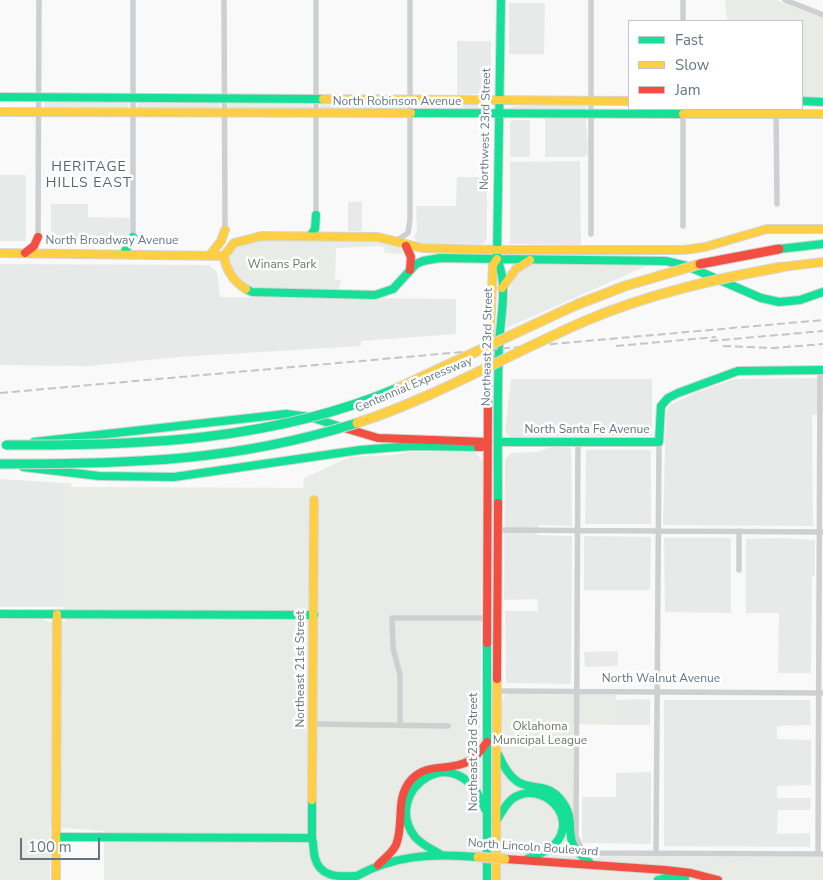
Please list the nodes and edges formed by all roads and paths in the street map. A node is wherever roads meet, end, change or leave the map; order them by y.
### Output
1 (39, 0) edge
2 (133, 0) edge
3 (224, 0) edge
4 (316, 0) edge
5 (410, 0) edge
6 (501, 0) edge
7 (591, 0) edge
8 (683, 0) edge
9 (785, 0) edge
10 (823, 15) edge
11 (683, 20) edge
12 (0, 97) edge
13 (39, 97) junction
14 (133, 98) junction
15 (224, 98) junction
16 (316, 99) junction
17 (410, 100) junction
18 (500, 100) junction
19 (591, 101) junction
20 (628, 101) edge
21 (803, 102) edge
22 (823, 102) edge
23 (0, 112) edge
24 (39, 112) junction
25 (133, 112) junction
26 (683, 112) edge
27 (776, 112) edge
28 (224, 113) junction
29 (316, 114) junction
30 (410, 114) junction
31 (500, 114) junction
32 (823, 114) edge
33 (591, 115) junction
34 (776, 204) dead end
35 (316, 215) joint
36 (684, 226) dead end
37 (823, 229) edge
38 (225, 230) joint
39 (591, 234) dead end
40 (310, 236) junction
41 (38, 237) joint
42 (133, 237) joint
43 (395, 241) junction
44 (823, 244) edge
45 (406, 246) junction
46 (0, 253) edge
47 (25, 253) junction
48 (124, 254) junction
49 (497, 254) junction
50 (210, 255) junction
51 (224, 256) junction
52 (530, 260) junction
53 (823, 262) edge
54 (410, 270) junction
55 (502, 288) junction
56 (823, 292) edge
57 (821, 370) edge
58 (488, 442) junction
59 (499, 442) junction
60 (578, 442) junction
61 (659, 442) junction
62 (3, 445) edge
63 (0, 464) edge
64 (314, 500) dead end
65 (498, 530) junction
66 (578, 530) junction
67 (658, 531) junction
68 (739, 531) junction
69 (821, 532) edge
70 (739, 570) dead end
71 (0, 614) edge
72 (57, 614) junction
73 (314, 615) junction
74 (487, 618) junction
75 (498, 619) junction
76 (498, 691) junction
77 (576, 691) junction
78 (657, 692) junction
79 (820, 693) edge
80 (313, 724) junction
81 (400, 725) junction
82 (448, 726) dead end
83 (487, 741) junction
84 (497, 753) junction
85 (487, 813) junction
86 (496, 821) junction
87 (56, 837) junction
88 (312, 838) junction
89 (440, 854) junction
90 (656, 854) junction
91 (820, 854) edge
92 (526, 860) junction
93 (378, 865) junction
94 (592, 865) junction
95 (352, 878) edge
96 (56, 880) edge
97 (487, 880) edge
98 (496, 880) edge
99 (658, 880) edge
100 (697, 880) edge
101 (718, 880) edge

1 - 13 street
2 - 14 street
3 - 15 street
4 - 16 street
5 - 17 street
6 - 18 main road, Northwest 23rd Street
7 - 19 street
8 - 11 street
9 - 10 street
12 - 13 main road, North Robinson Avenue
13 - 14 main road, North Robinson Avenue
13 - 24 street
14 - 15 main road, North Robinson Avenue
14 - 25 street
15 - 16 main road, North Robinson Avenue
15 - 28 street
16 - 17 main road, North Robinson Avenue
16 - 29 street
17 - 18 main road, North Robinson Avenue
17 - 30 street
18 - 19 main road, North Robinson Avenue
18 - 31 main road, Northwest 23rd Street
19 - 20 main road, North Robinson Avenue
19 - 33 street
21 - 22 main road
23 - 24 main road, North Robinson Avenue
24 - 25 main road, North Robinson Avenue
24 - 41 street
25 - 28 main road, North Robinson Avenue
25 - 42 street
26 - 27 main road, North Robinson Avenue
26 - 33 main road, North Robinson Avenue
26 - 36 street
27 - 32 main road, North Robinson Avenue
27 - 34 street
28 - 29 main road, North Robinson Avenue
28 - 38 street
29 - 30 main road, North Robinson Avenue
29 - 35 street
30 - 31 main road, North Robinson Avenue
30 - 43 street
31 - 33 main road, North Robinson Avenue
31 - 49 main road, Northwest 23rd Street
33 - 39 street
35 - 40 main road
37 - 49 main road
38 - 50 main road
40 - 43 main road
40 - 51 main road
41 - 47 main road
42 - 48 main road
43 - 45 main road
44 - 62 main road, Centennial Expressway, bridge
45 - 49 main road
45 - 54 main road
46 - 47 main road, North Broadway Avenue
47 - 48 main road, North Broadway Avenue
48 - 50 main road, North Broadway Avenue
49 - 52 main road
49 - 54 main road
49 - 55 main road, Northeast 23rd Street
49 - 58 main road, Northeast 23rd Street
50 - 51 main road, North Broadway Avenue
51 - 54 main road
52 - 55 main road
52 - 56 main road
53 - 63 main road, Centennial Expressway, bridge
55 - 59 main road, Northeast 23rd Street
57 - 61 main road, North Santa Fe Avenue
57 - 69 street
58 - 59 main road, North Santa Fe Avenue
58 - 62 main road, bridge
58 - 63 main road, bridge
58 - 74 main road, Northeast 23rd Street
59 - 60 main road, North Santa Fe Avenue
59 - 65 main road, Northeast 23rd Street
60 - 61 main road, North Santa Fe Avenue
60 - 66 street
61 - 67 street
64 - 73 main road, Northeast 21st Street
65 - 66 street
65 - 75 main road, Northeast 23rd Street
66 - 67 street
66 - 77 street
67 - 68 street
67 - 78 street
68 - 69 street
68 - 70 street
69 - 79 street
71 - 72 main road
72 - 73 main road
72 - 87 main road
73 - 80 main road, Northeast 21st Street
74 - 75 street
74 - 81 street
74 - 83 main road, Northeast 23rd Street
75 - 76 main road, Northeast 23rd Street
76 - 77 street, North Walnut Avenue
76 - 84 main road, Northeast 23rd Street
77 - 78 street, North Walnut Avenue
77 - 90 street
78 - 79 street, North Walnut Avenue
78 - 90 street
79 - 91 street
80 - 81 street
80 - 88 main road, Northeast 21st Street
81 - 82 street
83 - 85 main road, Northeast 23rd Street
83 - 93 main road
84 - 86 main road, Northeast 23rd Street
84 - 94 main road
85 - 89 main road
85 - 97 main road, Northeast 23rd Street
86 - 92 main road
86 - 98 main road, Northeast 23rd Street
87 - 88 main road
87 - 96 main road
88 - 95 main road, Northeast 21st Street
89 - 92 main road, North Lincoln Boulevard, bridge
89 - 93 main road, North Lincoln Boulevard
90 - 91 street
92 - 94 main road, North Lincoln Boulevard
93 - 95 main road, North Lincoln Boulevard
94 - 101 main road, North Lincoln Boulevard
99 - 100 main road

